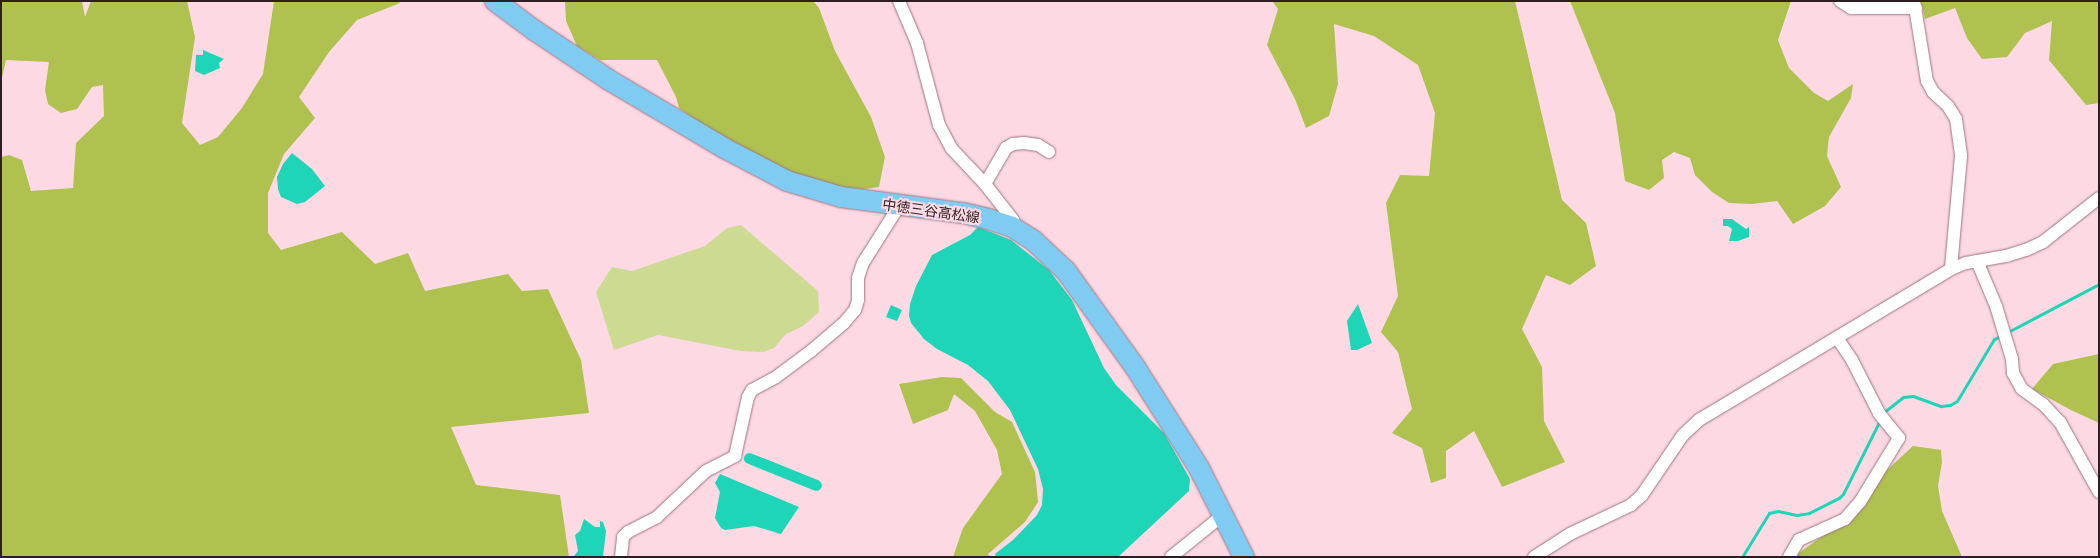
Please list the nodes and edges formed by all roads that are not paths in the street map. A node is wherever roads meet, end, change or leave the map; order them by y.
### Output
1 (495, 1) edge
2 (899, 1) edge
3 (1840, 1) edge
4 (1915, 5) edge
5 (1049, 152) dead end
6 (985, 184) junction
7 (2099, 198) edge
8 (899, 206) junction
9 (1012, 227) junction
10 (1977, 261) junction
11 (1951, 270) junction
12 (1837, 338) junction
13 (2099, 492) edge
14 (1222, 515) junction
15 (621, 557) edge
16 (1171, 557) edge
17 (1244, 557) edge
18 (1534, 557) edge
19 (1789, 557) edge

1 - 8 main road, 中徳三谷高松線
2 - 6 street
3 - 4 street
4 - 11 street
5 - 6 street
6 - 9 street
7 - 10 street
8 - 9 main road, 中徳三谷高松線
8 - 15 street
9 - 14 main road, 中徳三谷高松線
10 - 11 street
10 - 13 street
11 - 12 street
12 - 18 street
12 - 19 street
14 - 16 street
14 - 17 main road, 中徳三谷高松線

